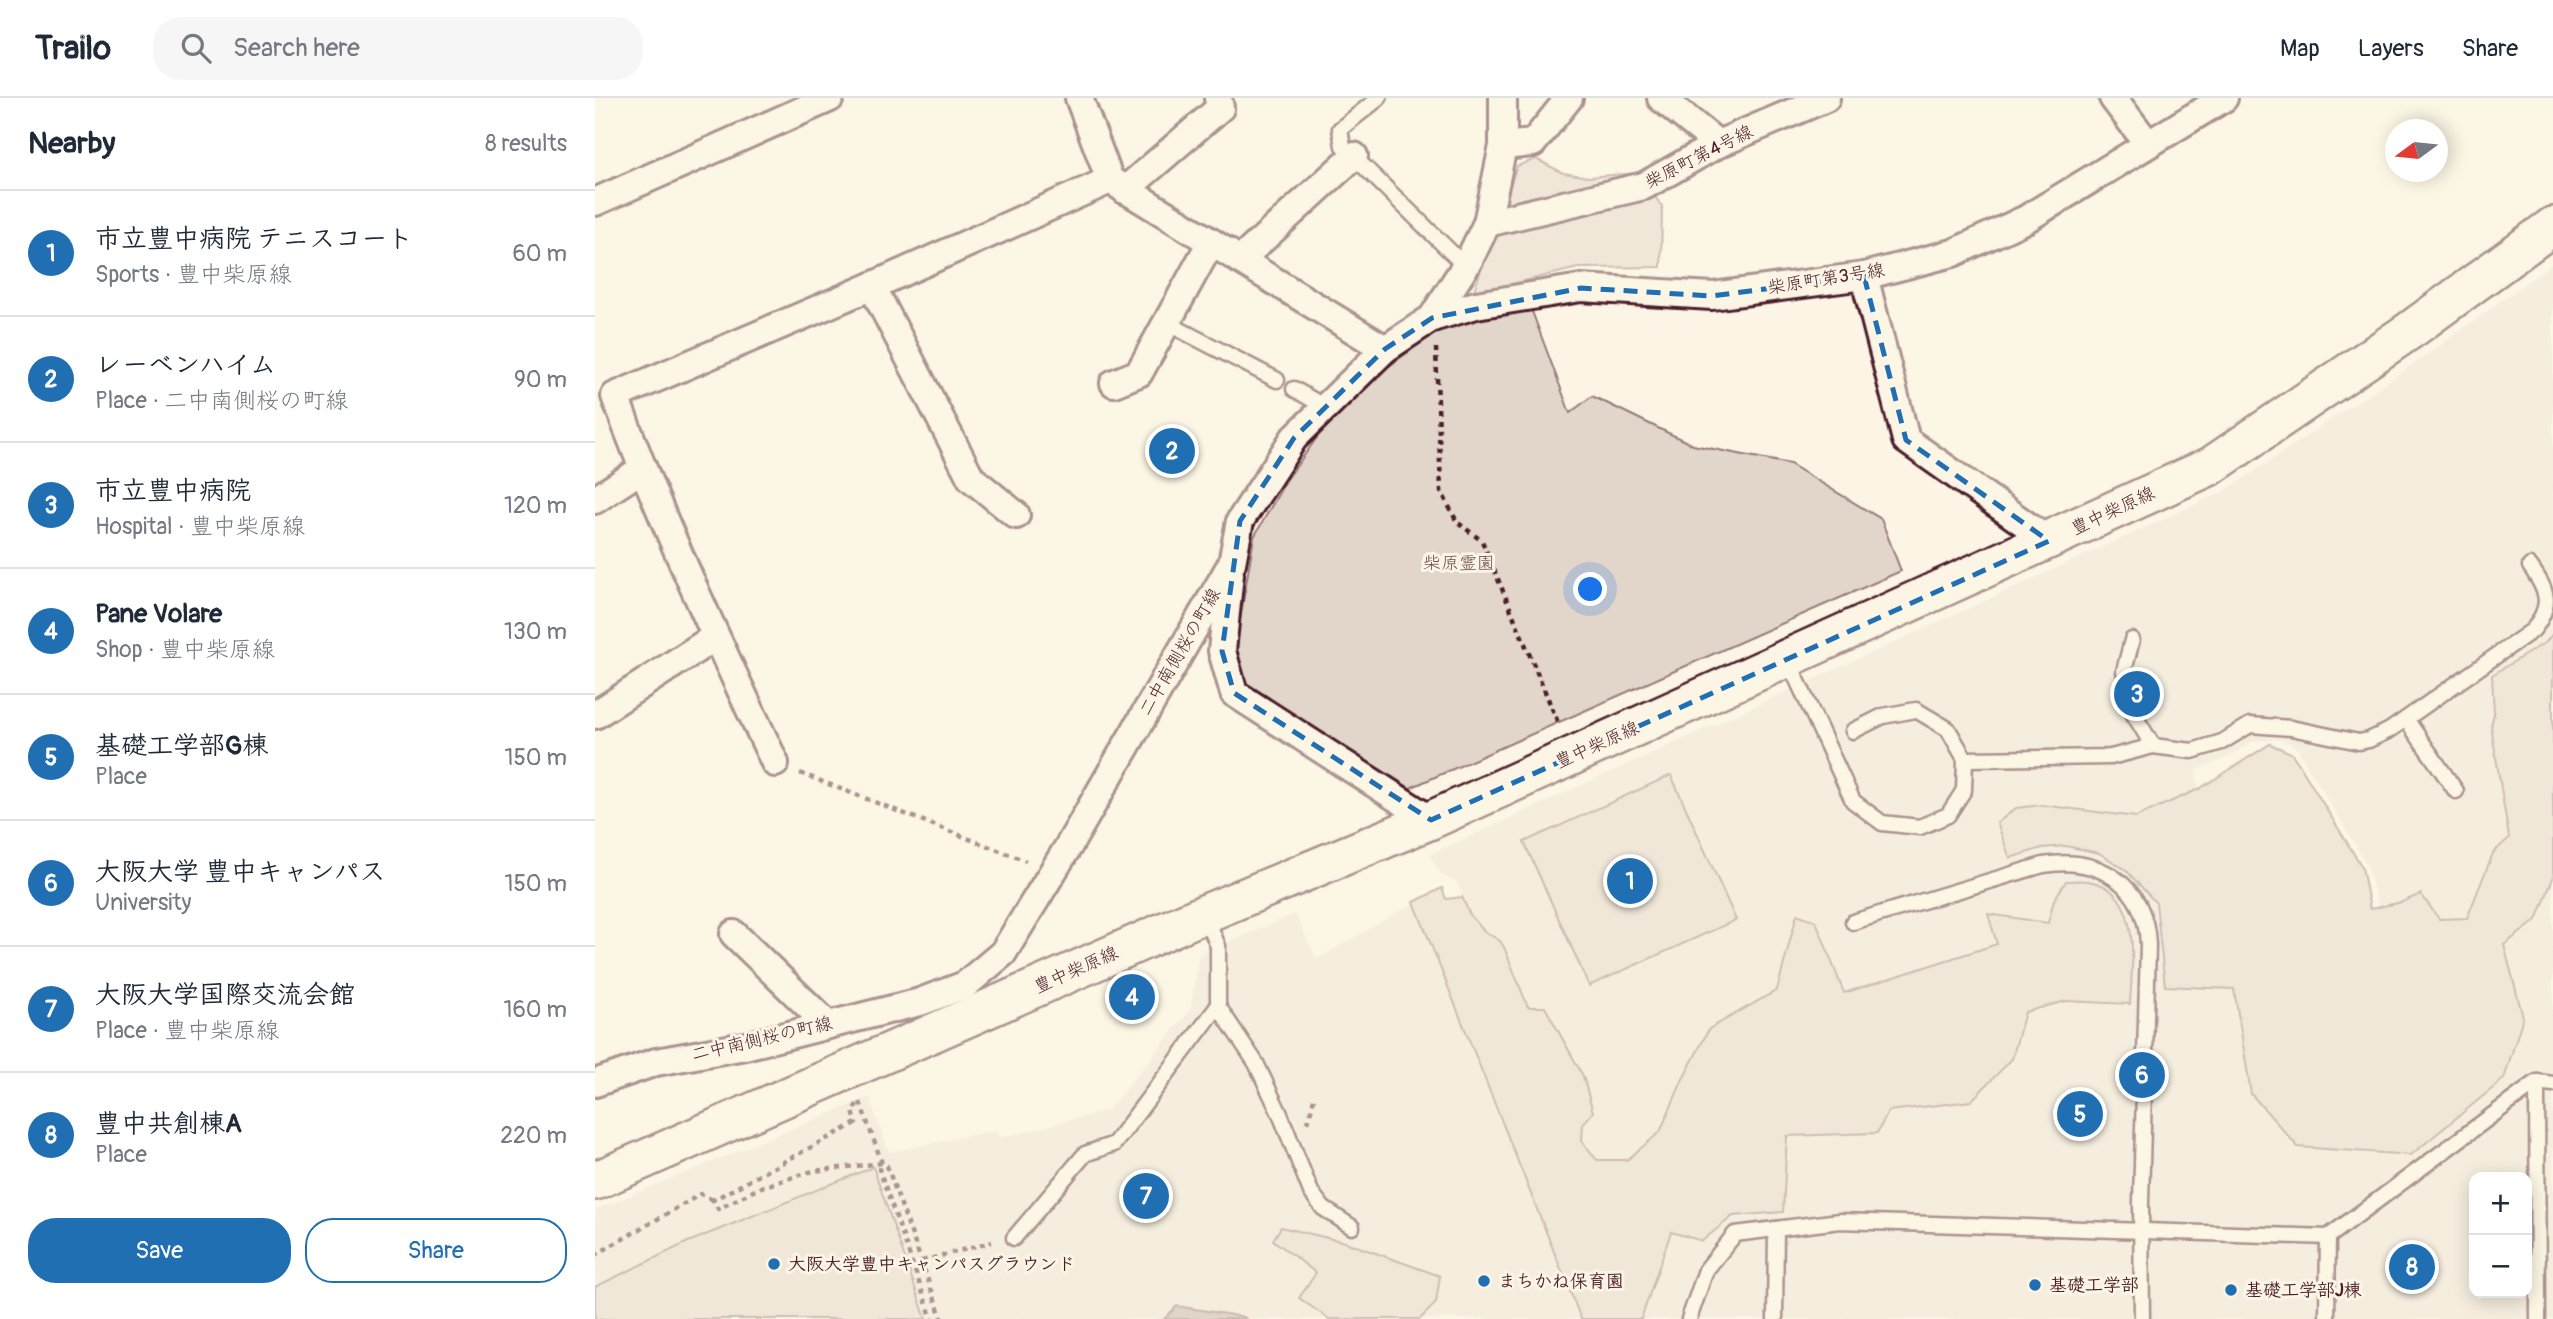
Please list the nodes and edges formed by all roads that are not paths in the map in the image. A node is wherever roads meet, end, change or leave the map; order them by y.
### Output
1 (830, 98) edge
2 (1079, 98) edge
3 (1218, 98) edge
4 (1380, 98) edge
5 (1503, 98) edge
6 (1569, 98) edge
7 (1661, 98) edge
8 (1826, 98) edge
9 (2113, 98) edge
10 (2224, 98) edge
11 (1719, 144) junction
12 (2148, 144) junction
13 (1503, 146) junction
14 (1354, 156) junction
15 (1118, 185) junction
16 (595, 202) edge
17 (1487, 223) junction
18 (2553, 226) edge
19 (1211, 242) junction
20 (1240, 260) junction
21 (1465, 266) junction
22 (1864, 276) junction
23 (872, 286) junction
24 (1432, 318) junction
25 (1167, 323) junction
26 (1385, 349) junction
27 (1277, 380) dead end
28 (1114, 383) dead end
29 (1294, 389) dead end
30 (1325, 407) junction
31 (642, 469) junction
32 (595, 500) edge
33 (1016, 516) dead end
34 (2049, 541) junction
35 (1232, 563) junction
36 (2530, 566) dead end
37 (715, 637) junction
38 (2132, 640) dead end
39 (1788, 659) junction
40 (595, 715) edge
41 (2406, 719) junction
42 (1853, 731) dead end
43 (2153, 746) junction
44 (1965, 759) junction
45 (775, 763) road end
46 (2456, 791) dead end
47 (1431, 820) junction
48 (1204, 914) junction
49 (1853, 922) dead end
50 (734, 934) dead end
51 (1218, 1006) junction
52 (828, 1025) junction
53 (595, 1083) edge
54 (2537, 1083) junction
55 (2553, 1084) edge
56 (595, 1181) edge
57 (1352, 1227) dead end
58 (1776, 1229) junction
59 (2142, 1231) junction
60 (2328, 1237) junction
61 (1014, 1238) road end
62 (1689, 1319) edge
63 (1775, 1319) edge
64 (2142, 1319) edge
65 (2327, 1319) edge
66 (2537, 1319) edge

1 - 16 street
2 - 15 street
3 - 15 street
4 - 14 lane
5 - 13 street
6 - 13 street
7 - 11 street
8 - 11 street, 柴原町第4号線
9 - 12 street
10 - 12 street, 柴原町第3号線
11 - 17 street, 柴原町第4号線
12 - 22 street, 柴原町第3号線
13 - 17 street
14 - 20 street
14 - 21 lane
15 - 19 street
15 - 23 street
17 - 21 street
18 - 34 street, 豊中柴原線
19 - 20 street
19 - 25 street
20 - 26 street
21 - 24 street
22 - 24 street, 柴原町第3号線
22 - 34 street
23 - 31 street
23 - 33 street
24 - 26 street, 二中南側桜の町線
25 - 27 lane
25 - 28 street
26 - 30 street, 二中南側桜の町線
29 - 30 lane
30 - 35 street, 二中南側桜の町線
31 - 32 street
31 - 37 street
34 - 39 street, 豊中柴原線
35 - 47 street
35 - 52 street, 二中南側桜の町線
36 - 41 lane
37 - 40 street
37 - 45 street
38 - 43 lane
39 - 44 lane
39 - 47 street, 豊中柴原線
41 - 43 lane
41 - 46 lane
42 - 44 lane
43 - 44 lane
47 - 48 street, 豊中柴原線
48 - 51 lane
48 - 56 street, 豊中柴原線
49 - 59 lane
50 - 52 street
51 - 57 lane
51 - 61 lane
52 - 53 street, 二中南側桜の町線
54 - 55 lane
54 - 60 lane
54 - 66 lane
58 - 59 lane
58 - 62 lane
58 - 63 lane
59 - 60 lane
59 - 64 lane
60 - 65 lane

